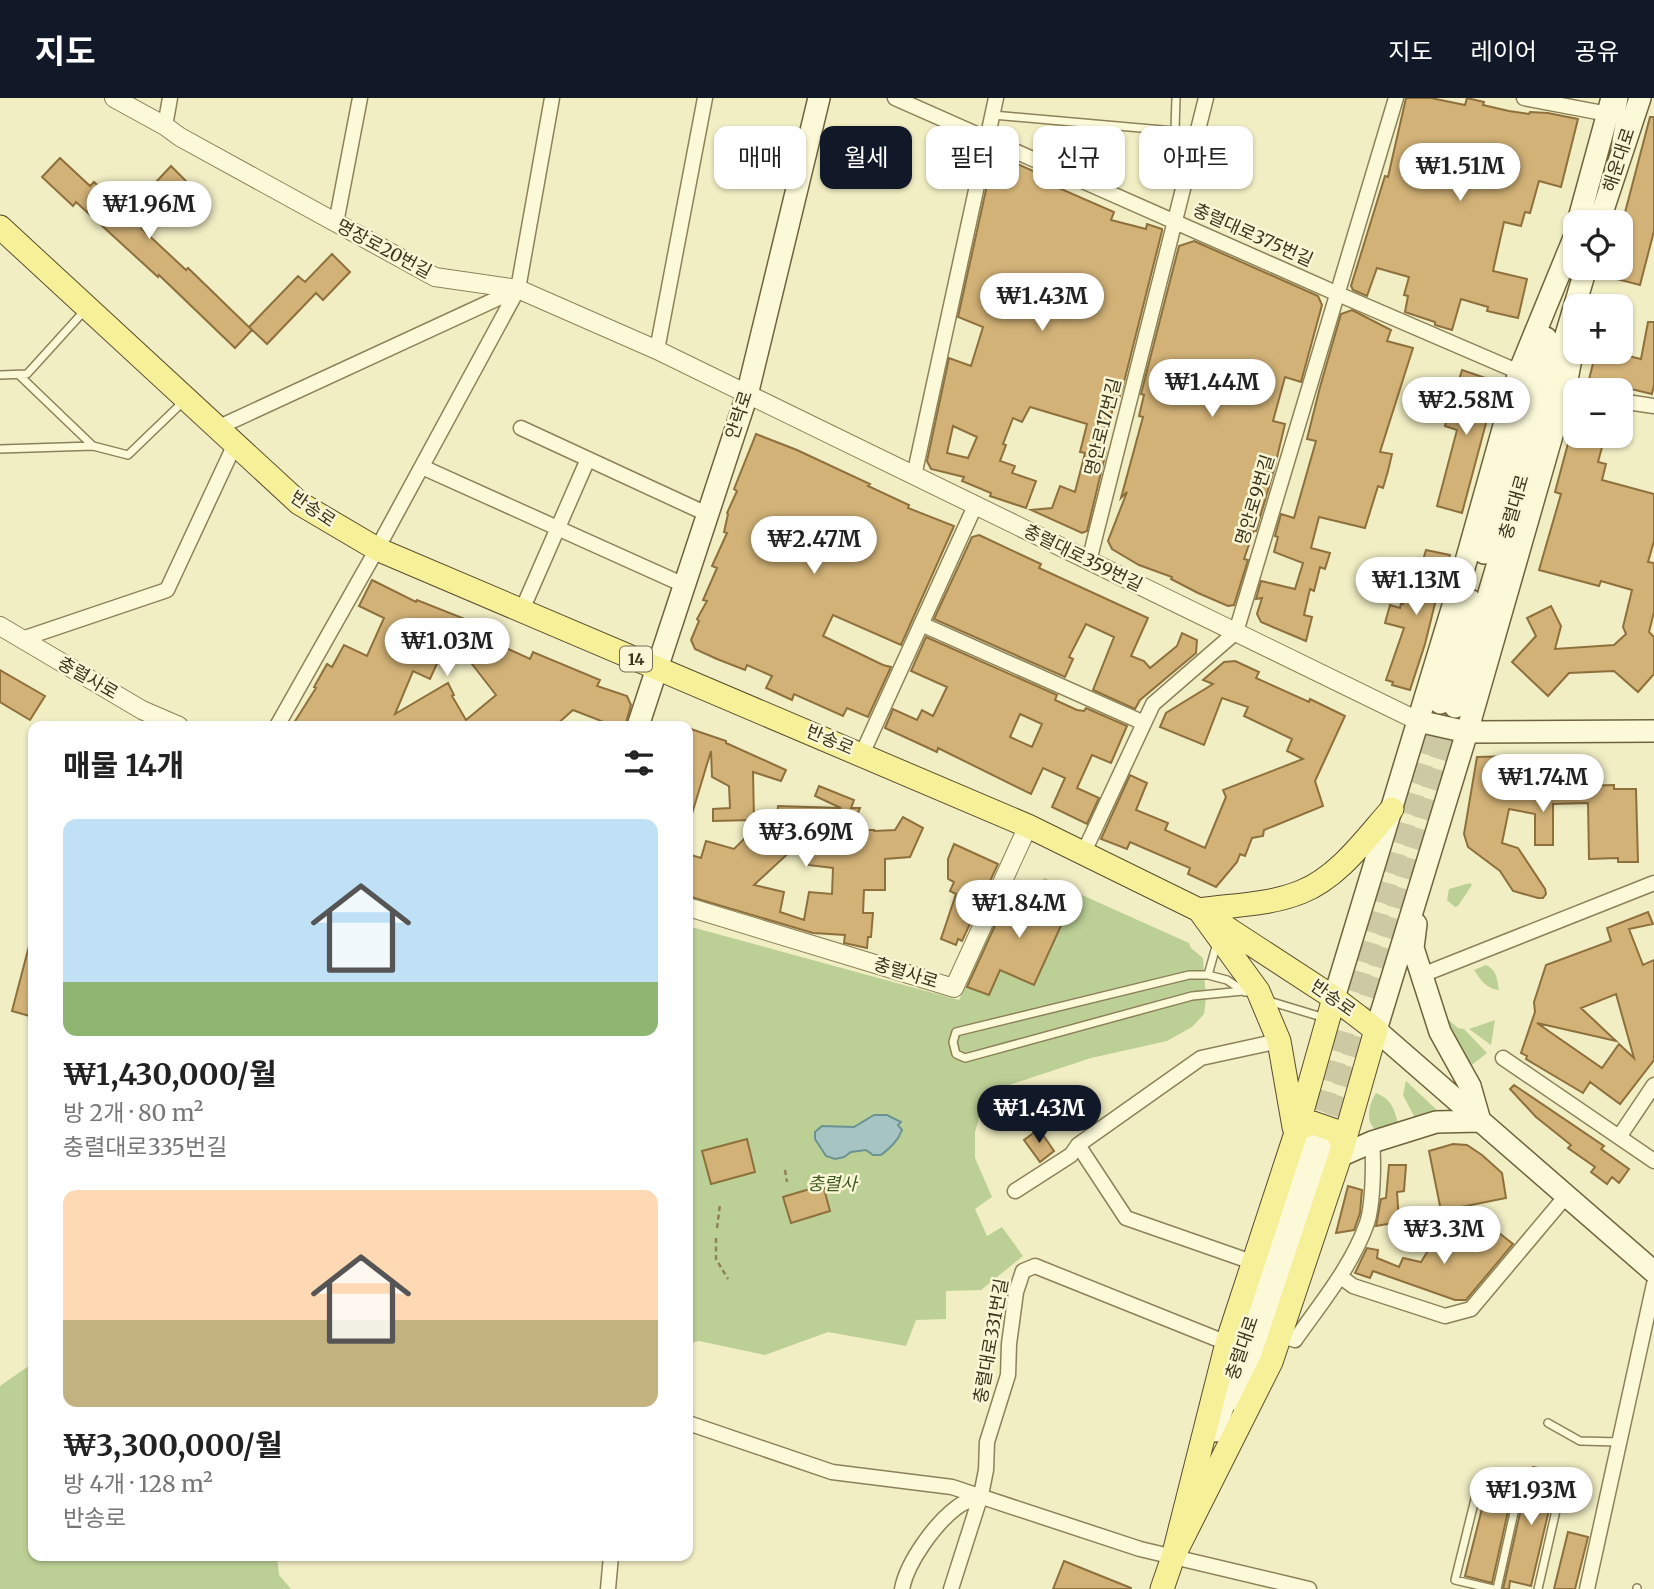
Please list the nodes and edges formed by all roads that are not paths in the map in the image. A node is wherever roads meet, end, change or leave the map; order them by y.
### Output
1 (114, 98) edge
2 (170, 98) edge
3 (360, 98) edge
4 (552, 98) edge
5 (705, 98) edge
6 (819, 98) edge
7 (895, 98) edge
8 (996, 98) edge
9 (1176, 98) edge
10 (1206, 98) edge
11 (1396, 98) edge
12 (1524, 98) edge
13 (1624, 98) edge
14 (1640, 98) edge
15 (1610, 106) edge
16 (992, 115) junction
17 (164, 126) junction
18 (959, 126) edge
19 (990, 126) edge
20 (1175, 126) edge
21 (1199, 126) edge
22 (1139, 127) edge
23 (1019, 152) edge
24 (976, 189) edge
25 (1183, 189) edge
26 (1582, 210) edge
27 (1603, 210) edge
28 (1603, 210) edge
29 (1175, 221) junction
30 (336, 223) junction
31 (0, 227) edge
32 (1563, 263) edge
33 (1563, 279) edge
34 (1583, 280) edge
35 (518, 289) junction
36 (1338, 294) junction
37 (86, 308) junction
38 (657, 350) junction
39 (1519, 372) junction
40 (0, 375) edge
41 (19, 375) junction
42 (747, 395) junction
43 (185, 400) junction
44 (1633, 403) edge
45 (1654, 406) edge
46 (1563, 414) edge
47 (217, 428) junction
48 (521, 428) dead end
49 (235, 444) junction
50 (93, 446) junction
51 (0, 449) edge
52 (588, 459) junction
53 (422, 467) junction
54 (914, 476) junction
55 (975, 506) junction
56 (707, 514) junction
57 (558, 529) junction
58 (377, 549) junction
59 (1089, 561) junction
60 (684, 585) junction
61 (522, 610) junction
62 (921, 624) junction
63 (1, 628) edge
64 (1236, 632) junction
65 (22, 639) junction
66 (656, 667) junction
67 (167, 721) edge
68 (280, 721) edge
69 (640, 721) edge
70 (1418, 721) junction
71 (1144, 723) junction
72 (1654, 731) edge
73 (1467, 732) junction
74 (862, 754) junction
75 (1392, 809) junction
76 (1028, 826) junction
77 (1083, 854) junction
78 (1421, 880) junction
79 (1654, 883) edge
80 (693, 909) edge
81 (1199, 909) junction
82 (1218, 935) junction
83 (1208, 975) junction
84 (1422, 975) junction
85 (1252, 995) junction
86 (1331, 1008) junction
87 (1376, 1030) junction
88 (1279, 1041) junction
89 (1503, 1058) dead end
90 (1654, 1085) edge
91 (1480, 1121) junction
92 (1619, 1137) junction
93 (1372, 1142) junction
94 (1319, 1143) junction
95 (1078, 1145) junction
96 (1654, 1161) edge
97 (1015, 1191) dead end
98 (1566, 1196) junction
99 (1252, 1262) junction
100 (1654, 1272) edge
101 (1340, 1277) junction
102 (1654, 1284) edge
103 (1280, 1335) junction
104 (1227, 1343) junction
105 (1548, 1423) dead end
106 (693, 1425) edge
107 (1621, 1442) junction
108 (1523, 1472) dead end
109 (1563, 1480) dead end
110 (981, 1495) junction
111 (1476, 1495) dead end
112 (1173, 1557) junction
113 (611, 1561) edge
114 (902, 1587) edge
115 (608, 1589) edge
116 (951, 1589) edge
117 (1162, 1589) edge
118 (1309, 1589) edge
119 (1495, 1589) edge
120 (1538, 1589) edge
121 (1587, 1589) edge

1 - 17 street, 명장로20번길
2 - 17 street
3 - 30 street
4 - 35 street
5 - 38 street
6 - 42 main road, 안락로
7 - 18 street, 충렬대로375번길
8 - 16 street
9 - 20 lane
10 - 21 street, 명안로17번길
11 - 36 street, 명안로9번길
12 - 15 street
13 - 27 lane
14 - 28 main road, 해운대로
15 - 26 main road, 충렬대로
16 - 19 street
16 - 22 lane
17 - 30 street, 명장로20번길
23 - 29 street, 충렬대로375번길
24 - 54 street
25 - 29 street, 명안로17번길
29 - 36 street, 충렬대로375번길
29 - 59 street, 명안로17번길
30 - 35 street, 명장로20번길
31 - 37 main road, 반송로 / 14
32 - 39 main road
33 - 34 main road, 충렬대로
35 - 38 street, 명장로20번길
35 - 47 street
35 - 53 street
36 - 39 street, 충렬대로375번길
36 - 64 street, 명안로9번길
37 - 41 lane
37 - 43 main road, 반송로 / 14
38 - 42 street, 명장로20번길
39 - 70 main road
40 - 41 lane
41 - 50 lane
42 - 54 street, 충렬대로359번길
42 - 56 main road, 안락로
43 - 47 main road, 반송로 / 14
43 - 50 lane
44 - 45 street
46 - 73 main road
47 - 49 main road, 반송로 / 14
48 - 52 street
49 - 58 main road, 반송로 / 14
49 - 65 street
50 - 51 lane
52 - 56 street
52 - 57 street
53 - 57 street
53 - 58 street
54 - 55 street, 충렬대로359번길
55 - 59 street, 충렬대로359번길
55 - 62 street
56 - 60 main road, 안락로
57 - 60 street
57 - 61 street
58 - 61 main road, 반송로 / 14
58 - 68 street
59 - 64 street, 충렬대로359번길
60 - 66 main road, 안락로
61 - 66 main road, 반송로 / 14
62 - 71 street
62 - 74 street
63 - 65 street, 충렬사로
64 - 70 street, 충렬대로359번길
64 - 71 street
65 - 67 street, 충렬사로
66 - 69 main road, 안락로
66 - 74 main road, 반송로 / 14
70 - 73 main road
70 - 75 main road
71 - 77 street
72 - 73 main road
73 - 78 main road
74 - 76 main road, 반송로 / 14
75 - 81 main road
75 - 86 main road
76 - 77 main road, 반송로 / 14
76 - 80 street, 충렬사로
77 - 81 main road, 반송로 / 14
78 - 84 main road
78 - 87 main road
79 - 84 street
81 - 82 main road
81 - 86 main road, 반송로 / 14
82 - 83 lane
82 - 85 main road
83 - 85 lane
83 - 85 lane
84 - 91 main road
85 - 86 lane
85 - 88 main road
86 - 87 main road, 반송로
86 - 94 main road
87 - 91 main road, 반송로
87 - 94 main road
88 - 94 main road
88 - 95 street
89 - 92 street
90 - 92 street
91 - 93 main road
91 - 98 main road, 반송로
92 - 96 street
93 - 94 main road
93 - 101 street
94 - 99 main road
94 - 103 main road
94 - 112 main road, 충렬대로
95 - 97 street
95 - 99 street
98 - 100 main road, 반송로
98 - 101 street
99 - 104 main road
101 - 103 street
102 - 107 street
103 - 112 main road
104 - 110 street, 충렬대로331번길
104 - 112 main road
105 - 107 lane
106 - 110 street
107 - 121 street
108 - 119 lane
109 - 120 lane
110 - 112 street
110 - 114 street
110 - 116 street, 충렬대로331번길
111 - 119 lane
112 - 117 main road, 충렬대로
112 - 118 street
113 - 115 street

